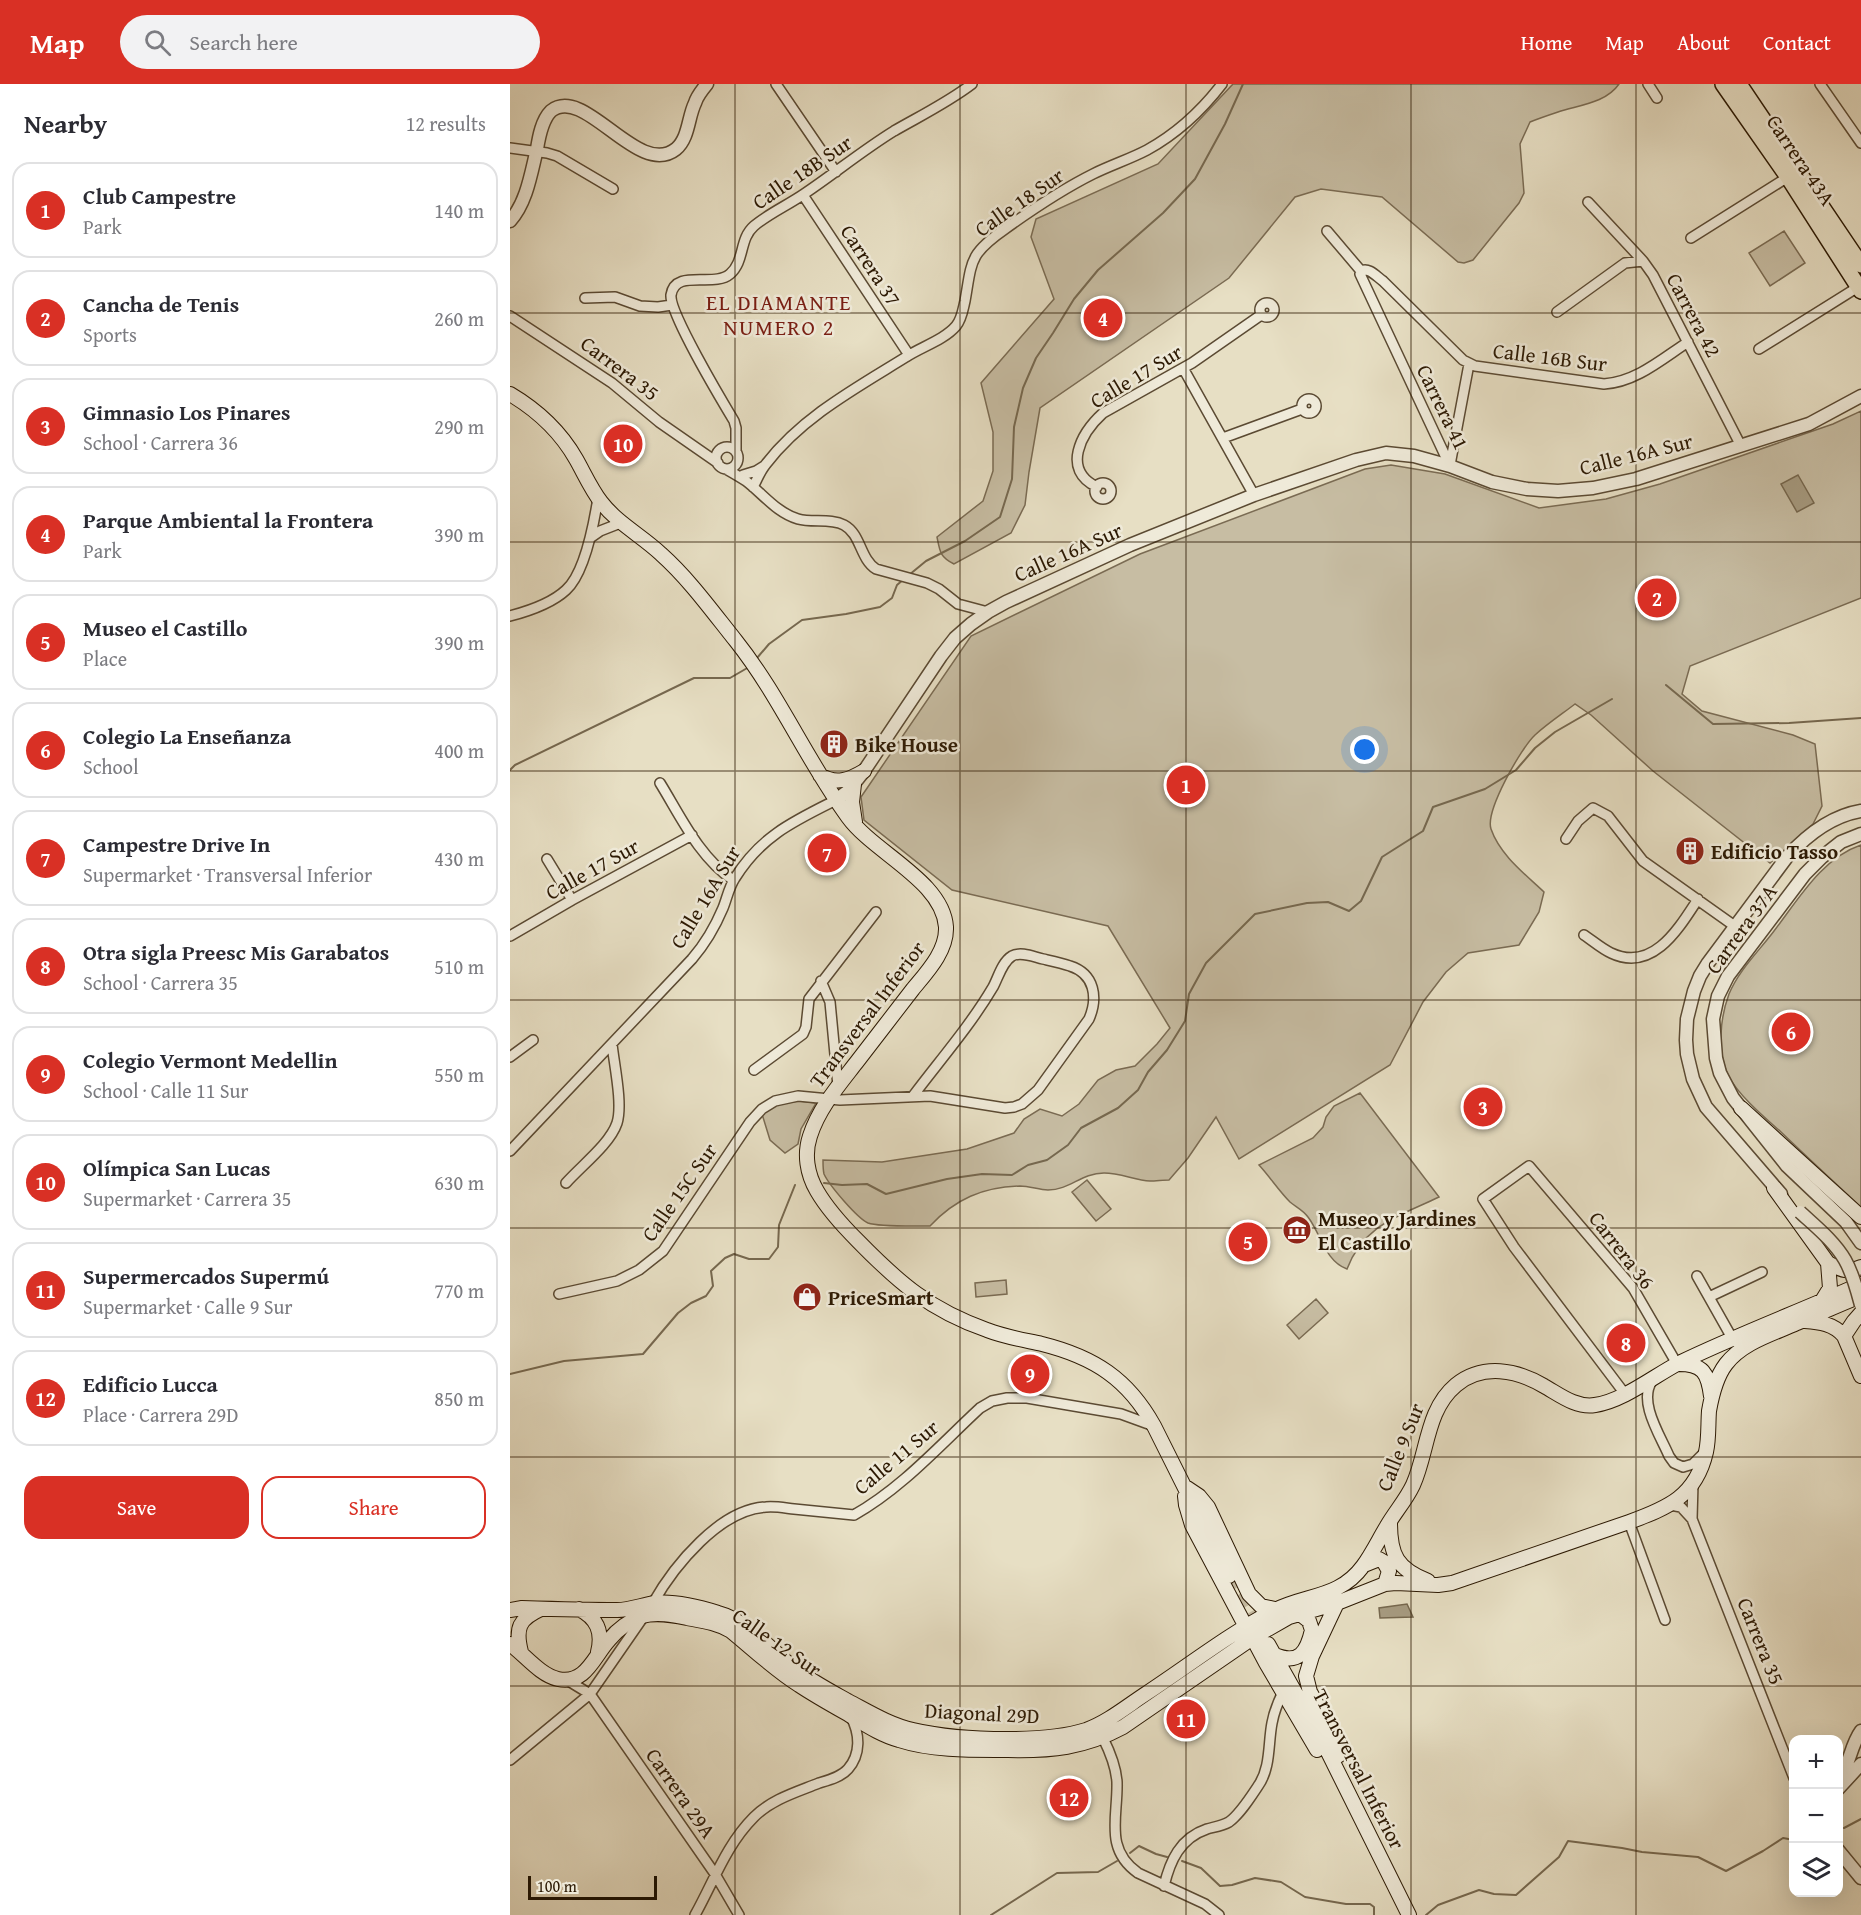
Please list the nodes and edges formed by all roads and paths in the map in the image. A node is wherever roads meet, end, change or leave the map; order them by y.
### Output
1 (707, 84) edge
2 (776, 84) edge
3 (972, 84) edge
4 (1222, 84) edge
5 (1648, 84) edge
6 (1723, 84) edge
7 (1739, 84) edge
8 (1820, 84) edge
9 (1657, 98) dead end
10 (1861, 143) edge
11 (510, 148) edge
12 (536, 151) junction
13 (836, 172) junction
14 (1788, 177) junction
15 (613, 189) dead end
16 (803, 195) junction
17 (1587, 202) dead end
18 (510, 221) edge
19 (1327, 231) dead end
20 (1691, 238) dead end
21 (1643, 261) junction
22 (1861, 265) edge
23 (1361, 271) junction
24 (1860, 289) edge
25 (585, 298) dead end
26 (672, 305) junction
27 (1557, 312) dead end
28 (1261, 315) dead end
29 (510, 316) edge
30 (1688, 342) junction
31 (1759, 349) dead end
32 (909, 355) junction
33 (1469, 364) junction
34 (1184, 368) junction
35 (510, 394) edge
36 (1861, 396) edge
37 (1302, 409) dead end
38 (1223, 438) junction
39 (1742, 446) junction
40 (718, 453) junction
41 (733, 454) junction
42 (704, 455) junction
43 (722, 466) junction
44 (764, 466) junction
45 (1450, 466) junction
46 (747, 481) junction
47 (1097, 487) dead end
48 (1254, 495) junction
49 (598, 498) junction
50 (623, 522) junction
51 (590, 538) junction
52 (988, 612) junction
53 (510, 616) edge
54 (864, 771) junction
55 (820, 775) junction
56 (660, 783) dead end
57 (854, 784) junction
58 (836, 800) junction
59 (1861, 811) edge
60 (857, 830) junction
61 (1861, 834) edge
62 (692, 835) junction
63 (1566, 839) dead end
64 (547, 859) dead end
65 (734, 879) junction
66 (1698, 899) junction
67 (572, 900) junction
68 (876, 912) dead end
69 (1736, 927) junction
70 (1584, 934) dead end
71 (510, 936) edge
72 (821, 981) junction
73 (533, 1040) dead end
74 (612, 1044) junction
75 (603, 1053) junction
76 (510, 1057) edge
77 (614, 1059) junction
78 (837, 1062) junction
79 (754, 1070) dead end
80 (849, 1072) junction
81 (838, 1086) junction
82 (913, 1096) junction
83 (822, 1102) junction
84 (1741, 1108) junction
85 (510, 1151) edge
86 (566, 1183) dead end
87 (1774, 1188) junction
88 (1861, 1217) edge
89 (1861, 1244) edge
90 (1828, 1263) junction
91 (1861, 1267) edge
92 (1762, 1272) dead end
93 (1697, 1276) dead end
94 (1861, 1284) edge
95 (559, 1294) dead end
96 (1861, 1296) edge
97 (1709, 1297) junction
98 (1822, 1301) junction
99 (1861, 1305) edge
100 (1861, 1313) edge
101 (1803, 1321) junction
102 (1844, 1336) junction
103 (1731, 1338) junction
104 (1677, 1364) junction
105 (1655, 1376) junction
106 (1861, 1376) edge
107 (1625, 1394) junction
108 (1136, 1397) junction
109 (1711, 1398) junction
110 (1121, 1414) junction
111 (1154, 1426) junction
112 (1706, 1450) junction
113 (1693, 1483) junction
114 (1186, 1488) junction
115 (1670, 1505) junction
116 (1692, 1519) junction
117 (1390, 1521) junction
118 (1629, 1522) junction
119 (1364, 1565) junction
120 (1228, 1576) tunnel mouth
121 (1384, 1584) junction
122 (1438, 1585) junction
123 (653, 1603) junction
124 (1337, 1603) junction
125 (542, 1608) junction
126 (578, 1609) junction
127 (1275, 1609) junction
128 (510, 1610) edge
129 (1300, 1614) junction
130 (644, 1616) junction
131 (1665, 1620) dead end
132 (1250, 1632) junction
133 (516, 1648) edge
134 (597, 1657) junction
135 (588, 1670) junction
136 (567, 1680) junction
137 (1283, 1692) junction
138 (590, 1694) junction
139 (847, 1700) joint
140 (850, 1715) junction
141 (870, 1727) junction
142 (1861, 1731) edge
143 (1087, 1736) junction
144 (1103, 1738) junction
145 (858, 1739) junction
146 (510, 1760) edge
147 (1861, 1764) edge
148 (1789, 1765) edge
149 (1337, 1770) junction
150 (1843, 1773) edge
151 (1843, 1784) edge
152 (1843, 1855) edge
153 (715, 1874) junction
154 (1861, 1878) edge
155 (1164, 1886) junction
156 (695, 1915) edge
157 (739, 1915) edge
158 (1219, 1915) edge
159 (1409, 1915) edge

1 - 12 street
2 - 13 street
3 - 13 street, Calle 18B Sur
4 - 32 street, Calle 18 Sur
5 - 9 street
6 - 14 main road, Carrera 43A
7 - 22 main road, Carrera 43A
8 - 10 street
11 - 12 street
12 - 15 street
12 - 18 street
13 - 16 street, Calle 18B Sur
14 - 20 street
14 - 24 main road, Carrera 43A
16 - 26 street, Calle 18B Sur
16 - 32 street, Carrera 37
17 - 21 street
19 - 23 street, Carrera 41
21 - 27 street, Carrera 42
21 - 30 street, Carrera 42
23 - 33 street, Carrera 41
23 - 45 street, Carrera 41
24 - 31 street
25 - 26 street
26 - 41 street
28 - 34 street, Calle 17 Sur
29 - 42 street, Carrera 35
30 - 33 street, Calle 16B Sur
30 - 39 street, Carrera 42
32 - 44 street, Calle 18 Sur
33 - 45 street, Carrera 41
34 - 38 street
34 - 47 street, Calle 17 Sur
35 - 49 main road, Transversal Inferior
36 - 39 street, Calle 16A Sur
37 - 38 street
38 - 48 street
39 - 45 street, Calle 16A Sur
40 - 41 street
40 - 42 street
40 - 43 street
41 - 43 street
41 - 46 street, Carrera 35
42 - 43 street, Carrera 35
43 - 46 street, Carrera 35
44 - 46 street, Calle 18 Sur
44 - 46 street, Calle 18 Sur
45 - 48 street, Calle 16A Sur
46 - 52 street, Carrera 35
48 - 52 street, Calle 16A Sur
49 - 50 main road, Transversal Inferior
49 - 51 street
50 - 51 street
50 - 55 main road, Transversal Inferior
51 - 53 street
52 - 54 street, Calle 16A Sur
54 - 55 main road
54 - 57 street, Calle 16A Sur
55 - 58 main road, Transversal Inferior
56 - 62 street
57 - 58 street, Calle 16A Sur
57 - 60 main road
58 - 60 main road, Transversal Inferior
58 - 65 street, Calle 16A Sur
59 - 69 street
60 - 80 main road, Transversal Inferior
61 - 84 street, Carrera 37A
62 - 65 street
62 - 67 street, Calle 17 Sur
63 - 66 street
64 - 67 street
65 - 74 street, Calle 16A Sur
66 - 69 street
66 - 70 street
67 - 71 street, Calle 17 Sur
68 - 72 street
69 - 87 street
72 - 78 street
72 - 79 street
73 - 76 street
74 - 75 street, Calle 16A Sur
74 - 77 street
75 - 77 street
75 - 85 street, Calle 16A Sur
77 - 86 street
78 - 80 street
78 - 81 street
80 - 81 main road, Transversal Inferior
81 - 83 main road, Transversal Inferior
82 - 82 street, Calle 15C Sur
82 - 83 street, Calle 15C Sur
83 - 95 street, Calle 15C Sur
83 - 108 main road, Transversal Inferior
84 - 88 main road
84 - 89 street, Carrera 37A
87 - 90 main road
87 - 99 street, bridge
90 - 91 main road
90 - 98 main road
92 - 97 street
93 - 97 street
94 - 98 main road, Calle 9 Sur
96 - 101 main road, Calle 9 Sur
97 - 103 street
98 - 103 main road, Calle 9 Sur
100 - 102 main road
101 - 102 main road
101 - 109 main road, Calle 9 Sur
102 - 106 main road
103 - 104 main road, Calle 9 Sur
104 - 105 main road, Calle 9 Sur
104 - 107 street, Carrera 36
104 - 109 main road
105 - 107 main road, Calle 9 Sur
105 - 112 street
107 - 117 main road, Calle 9 Sur
108 - 110 street
108 - 111 main road, Transversal Inferior
109 - 112 main road, Calle 9 Sur
110 - 111 street, Calle 11 Sur
110 - 123 street, Calle 11 Sur
111 - 114 main road, Transversal Inferior
112 - 113 main road, Calle 9 Sur
113 - 115 main road, Calle 9 Sur
113 - 116 street, Carrera 35
114 - 120 main road, Transversal Inferior
114 - 127 main road
114 - 132 main road
115 - 116 street
115 - 118 main road, Calle 9 Sur
116 - 148 street, Carrera 35
117 - 119 main road, Calle 9 Sur
117 - 122 main road
118 - 122 main road, Calle 9 Sur
118 - 131 street
119 - 121 main road
119 - 127 main road, Calle 9 Sur
121 - 122 main road, Calle 9 Sur
121 - 124 main road, Calle 9 Sur
123 - 126 main road, Calle 12 Sur
123 - 139 main road, Calle 12 Sur
124 - 129 main road, Calle 9 Sur
124 - 149 main road
125 - 126 main road, Calle 12 Sur
125 - 128 main road, Calle 12 Sur
125 - 133 main road
126 - 134 main road
127 - 132 main road, Calle 9 Sur
129 - 132 main road, Calle 9 Sur
129 - 149 main road, Transversal Inferior
130 - 134 main road, Calle 12 Sur
130 - 138 street
130 - 140 main road, Calle 12 Sur
132 - 137 main road
132 - 143 main road, Calle 9 Sur
132 - 144 main road, Calle 9 Sur
133 - 136 main road
134 - 135 main road, Calle 12 Sur
135 - 136 main road, Calle 12 Sur
135 - 138 street
136 - 138 street, Carrera 29A
137 - 149 main road
137 - 155 street
138 - 146 street
138 - 153 street, Carrera 29A
139 - 143 main road, Diagonal 29D
140 - 141 main road, Calle 12 Sur
140 - 145 street
141 - 143 main road, Diagonal 29D
141 - 145 street
142 - 150 street
143 - 144 main road, Calle 9 Sur
144 - 155 street
145 - 153 street
147 - 151 street
149 - 159 main road, Transversal Inferior
152 - 154 street
153 - 156 street
153 - 157 street, Carrera 29A
155 - 158 street

